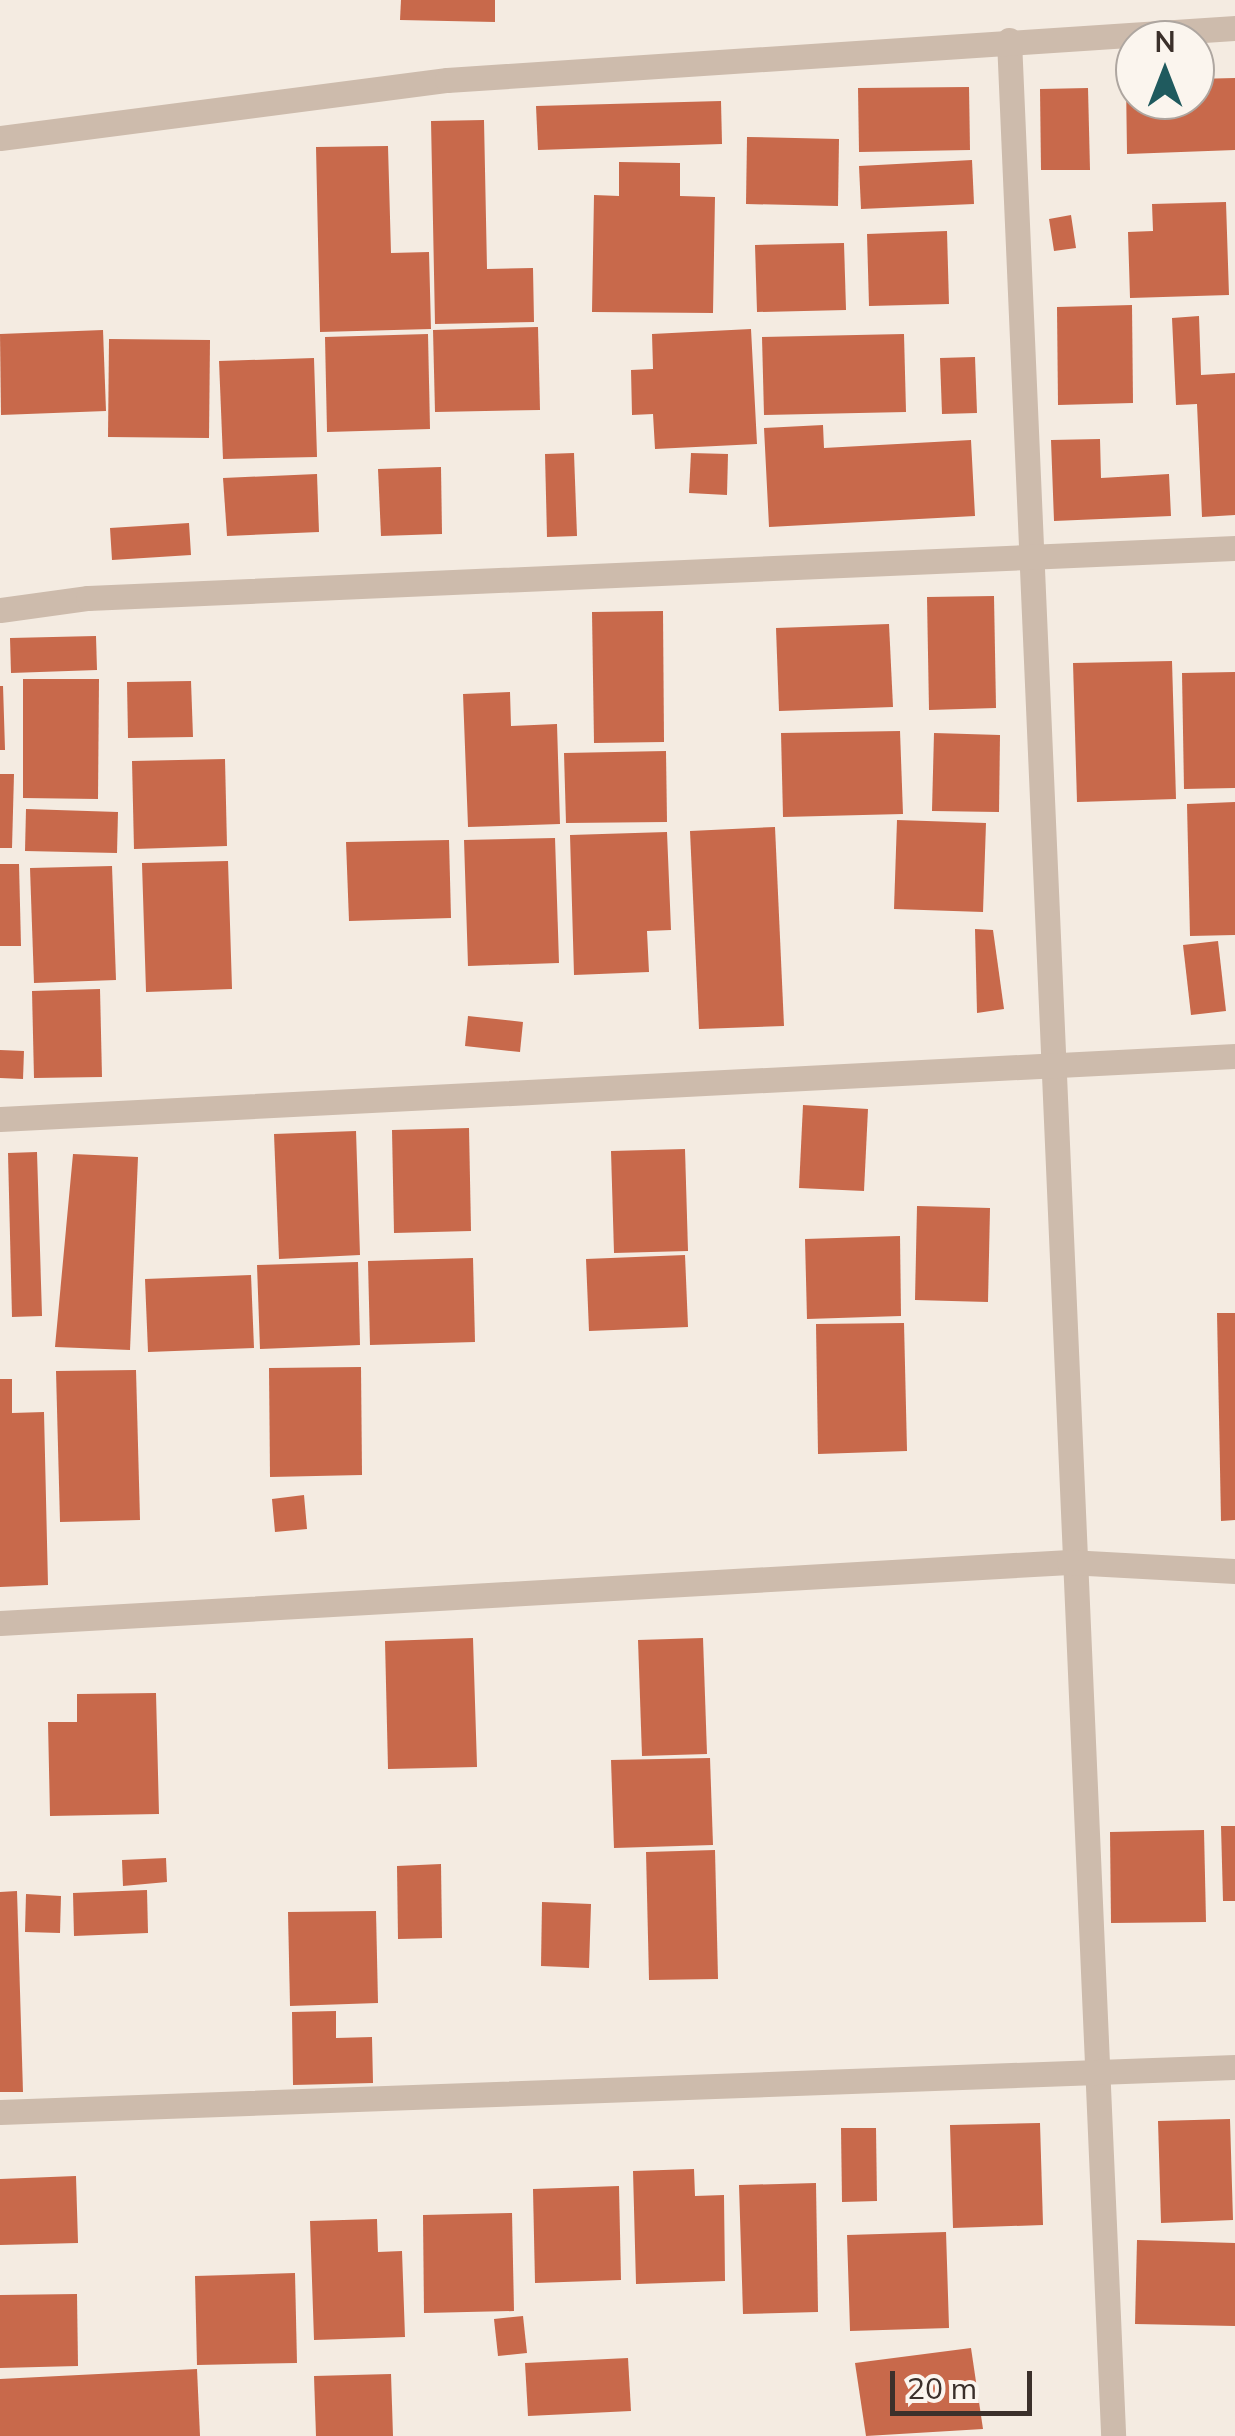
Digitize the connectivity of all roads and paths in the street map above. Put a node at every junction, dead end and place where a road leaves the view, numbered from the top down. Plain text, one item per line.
1 (1235, 28) edge
2 (1009, 40) junction
3 (0, 138) edge
4 (1235, 548) edge
5 (1032, 558) junction
6 (0, 610) edge
7 (1235, 1056) edge
8 (1052, 1064) junction
9 (0, 1119) edge
10 (1069, 1562) junction
11 (1235, 1571) edge
12 (0, 1623) edge
13 (1235, 2067) edge
14 (1103, 2074) junction
15 (0, 2112) edge
16 (1113, 2436) edge

1 - 2 street
2 - 3 street
2 - 5 street
4 - 5 street
5 - 6 street
5 - 8 street
7 - 8 street
8 - 9 street
8 - 10 street
10 - 11 street
10 - 12 street
10 - 14 street
13 - 14 street
14 - 15 street
14 - 16 street

